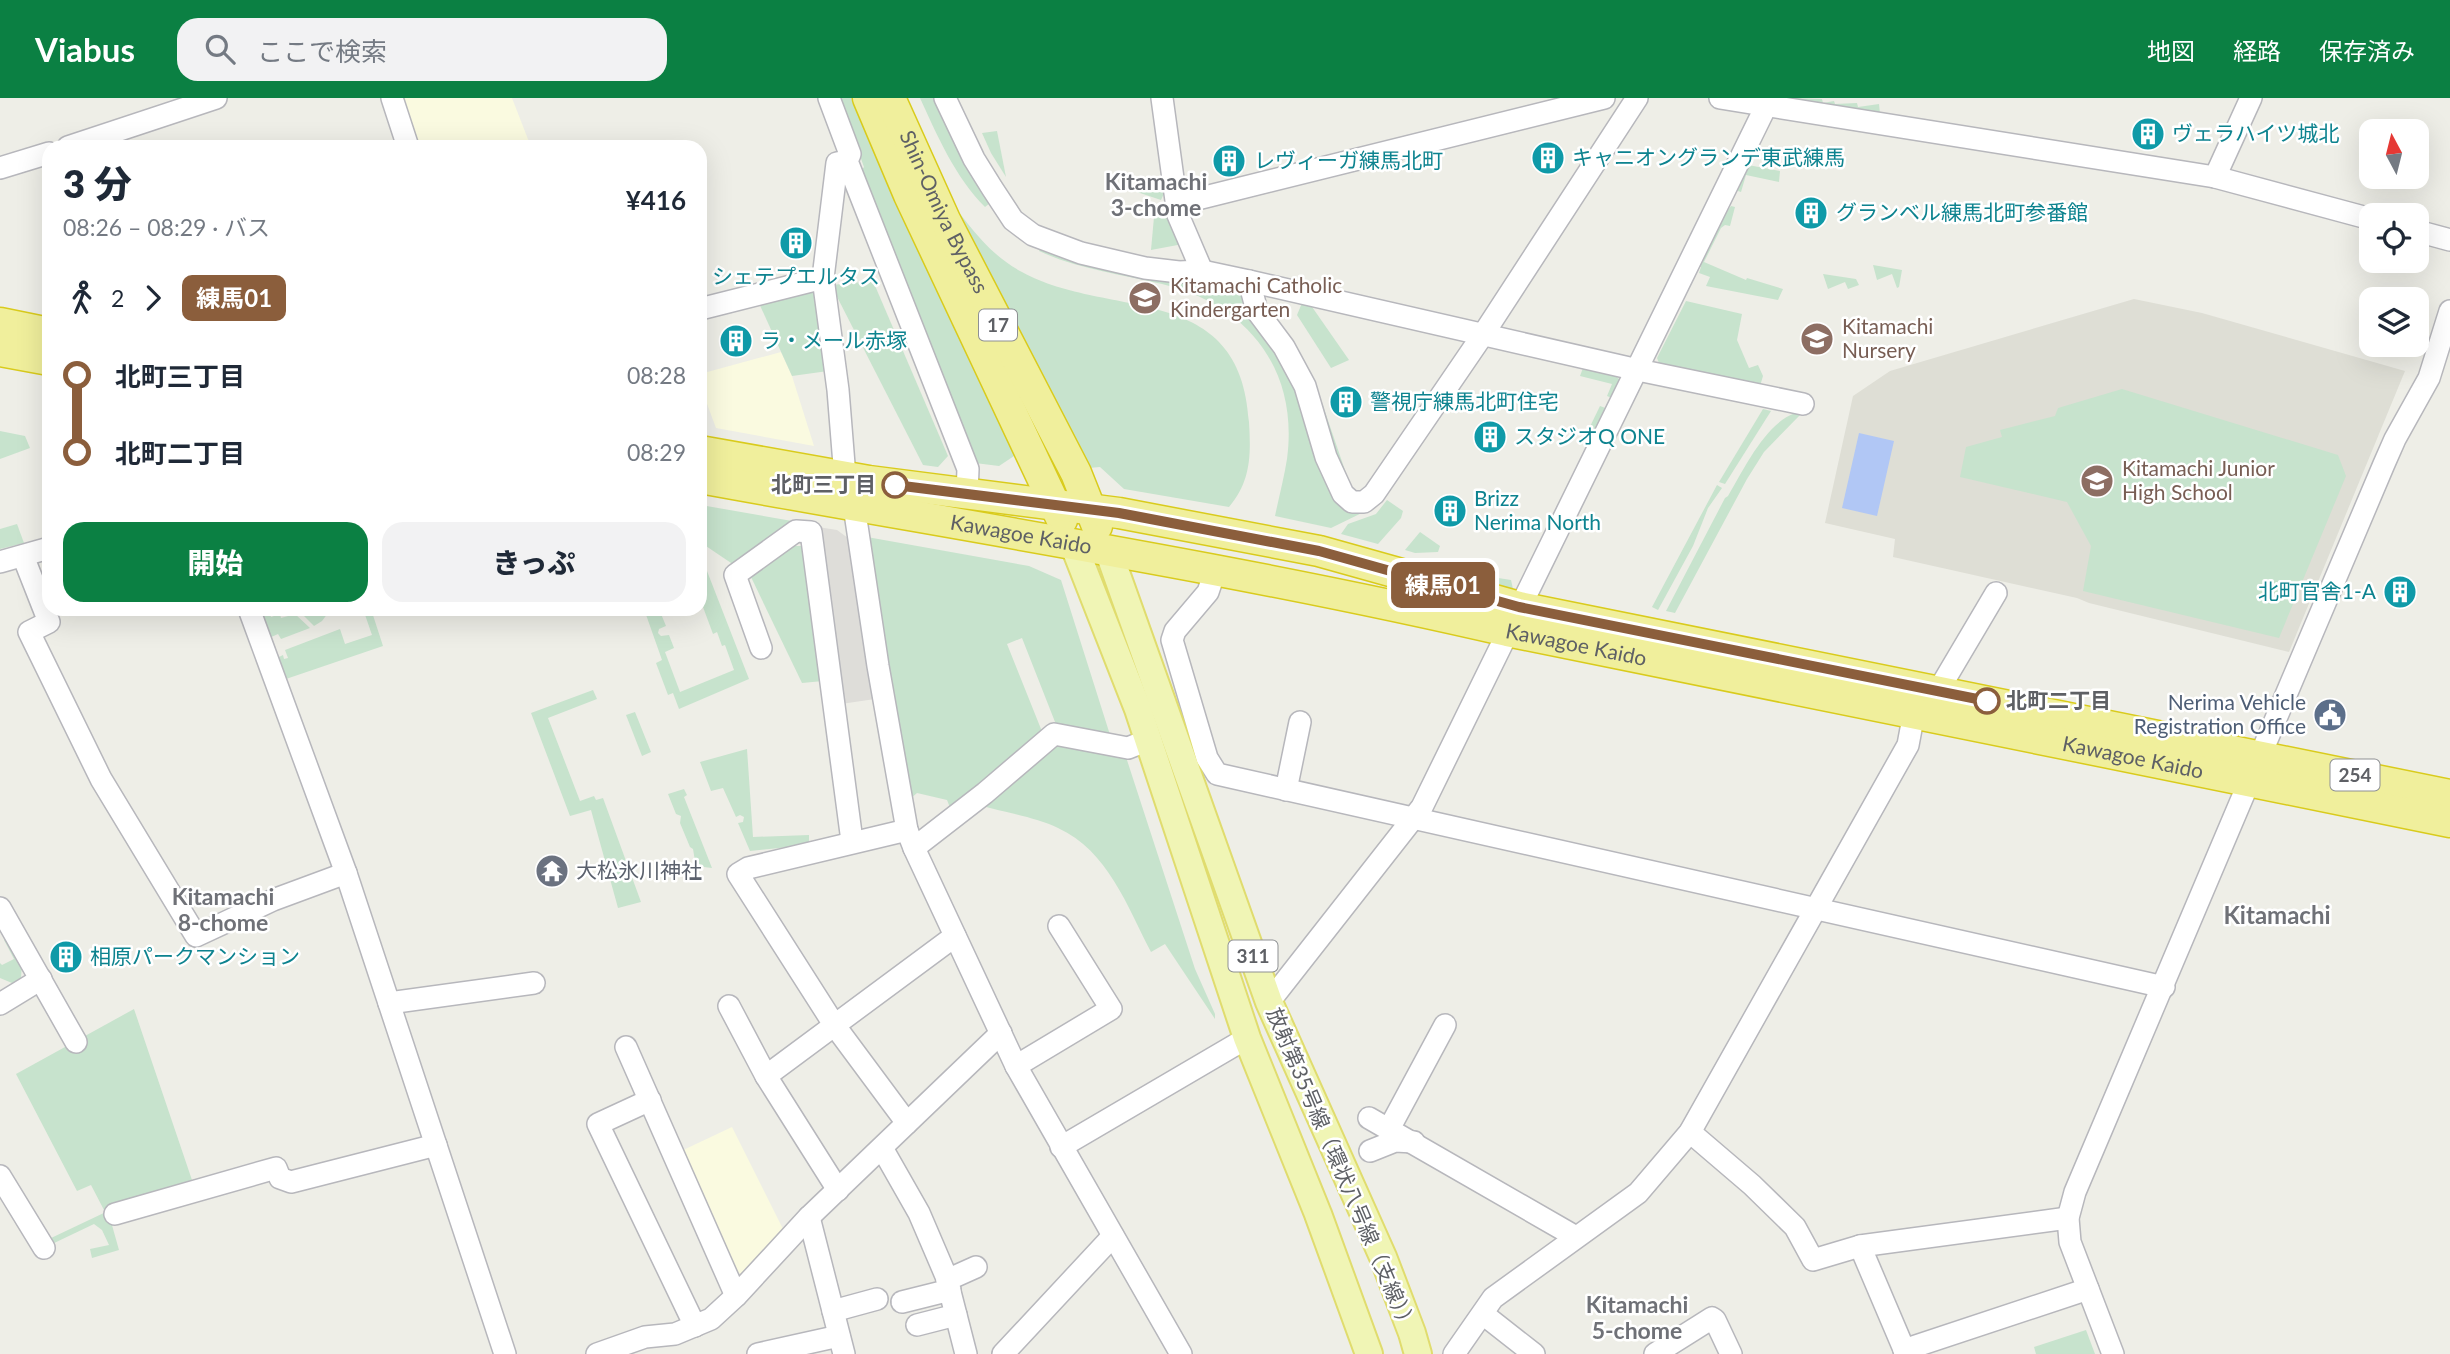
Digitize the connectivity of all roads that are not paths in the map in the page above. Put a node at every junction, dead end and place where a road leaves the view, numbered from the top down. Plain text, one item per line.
1 (216, 98) edge
2 (391, 98) edge
3 (829, 98) edge
4 (868, 98) edge
5 (890, 98) edge
6 (945, 98) edge
7 (1162, 98) edge
8 (1604, 98) edge
9 (1637, 98) edge
10 (1720, 98) edge
11 (2251, 98) edge
12 (1768, 101) edge
13 (95, 140) edge
14 (406, 140) edge
15 (42, 155) edge
16 (847, 161) junction
17 (0, 168) edge
18 (2215, 177) junction
19 (1177, 204) junction
20 (2359, 216) edge
21 (2429, 234) edge
22 (2450, 240) edge
23 (1202, 271) junction
24 (823, 278) junction
25 (1249, 281) junction
26 (707, 307) edge
27 (2450, 311) edge
28 (0, 323) edge
29 (42, 331) edge
30 (1484, 333) junction
31 (0, 351) edge
32 (42, 359) edge
33 (1638, 370) junction
34 (1802, 404) dead end
35 (707, 452) edge
36 (845, 477) junction
37 (707, 479) edge
38 (967, 494) junction
39 (1055, 505) junction
40 (854, 506) junction
41 (1090, 510) junction
42 (1074, 546) junction
43 (42, 550) edge
44 (1108, 551) junction
45 (23, 556) junction
46 (0, 562) edge
47 (1215, 571) junction
48 (1996, 593) dead end
49 (42, 604) edge
50 (47, 616) edge
51 (252, 616) edge
52 (1513, 619) junction
53 (761, 648) dead end
54 (1938, 691) junction
55 (1914, 713) junction
56 (1300, 723) dead end
57 (1148, 740) junction
58 (2255, 769) junction
59 (1286, 790) junction
60 (2450, 795) edge
61 (1412, 819) junction
62 (2450, 822) edge
63 (911, 839) junction
64 (852, 841) junction
65 (346, 873) junction
66 (0, 908) edge
67 (1816, 909) junction
68 (1059, 926) dead end
69 (955, 936) junction
70 (41, 979) junction
71 (534, 983) dead end
72 (2164, 987) junction
73 (1269, 1002) junction
74 (0, 1003) edge
75 (390, 1003) junction
76 (729, 1006) dead end
77 (1445, 1025) dead end
78 (835, 1026) junction
79 (1001, 1033) junction
80 (1247, 1038) junction
81 (76, 1042) dead end
82 (626, 1047) dead end
83 (1016, 1066) junction
84 (766, 1076) junction
85 (650, 1100) junction
86 (1368, 1118) dead end
87 (907, 1123) junction
88 (1389, 1129) junction
89 (1690, 1132) junction
90 (1414, 1142) junction
91 (436, 1145) junction
92 (882, 1147) junction
93 (1061, 1147) junction
94 (1370, 1151) dead end
95 (0, 1176) edge
96 (838, 1190) junction
97 (115, 1214) dead end
98 (809, 1217) junction
99 (2068, 1218) junction
100 (1112, 1236) junction
101 (1576, 1237) junction
102 (1860, 1246) junction
103 (44, 1248) dead end
104 (976, 1267) dead end
105 (949, 1285) junction
106 (2088, 1289) junction
107 (736, 1296) junction
108 (877, 1299) dead end
109 (902, 1302) dead end
110 (833, 1311) junction
111 (1483, 1314) junction
112 (956, 1315) junction
113 (917, 1325) dead end
114 (695, 1326) junction
115 (842, 1345) edge
116 (1905, 1352) edge
117 (962, 1353) edge
118 (505, 1354) edge
119 (597, 1354) edge
120 (758, 1354) edge
121 (1003, 1354) edge
122 (1181, 1354) edge
123 (1369, 1354) edge
124 (1418, 1354) edge
125 (1454, 1354) edge
126 (1534, 1354) edge
127 (1655, 1354) edge
128 (1731, 1354) edge
129 (2113, 1354) edge

1 - 13 street
2 - 14 street
3 - 16 street
4 - 39 highway, Shin-Omiya Bypass / 17
5 - 41 highway, Shin-Omiya Bypass / 17
6 - 23 street
7 - 19 street
8 - 19 street
9 - 30 street
10 - 12 street
11 - 18 street
12 - 18 street
12 - 33 street
15 - 17 street
16 - 24 street
16 - 38 street
18 - 20 street
19 - 23 street
21 - 22 street
23 - 25 street
24 - 26 street
24 - 36 street
25 - 30 street
25 - 30 street
27 - 58 street
28 - 29 highway
30 - 33 street
31 - 32 highway
33 - 34 street
33 - 52 street
35 - 36 highway, Kawagoe Kaido / 254
36 - 38 highway, Kawagoe Kaido / 254
37 - 40 highway, Kawagoe Kaido / 254
38 - 39 highway, Kawagoe Kaido / 254
39 - 41 highway, Kawagoe Kaido / 254
39 - 42 highway, Shin-Omiya Bypass / 17
40 - 42 highway, Kawagoe Kaido / 254
40 - 63 street
41 - 44 highway, Shin-Omiya Bypass / 17
41 - 52 highway, Kawagoe Kaido / 254
42 - 44 highway, Kawagoe Kaido / 254
42 - 57 main road, 放射第35号線（環状八号線（支線）） / 311
43 - 45 street
44 - 47 highway, Kawagoe Kaido / 254
44 - 73 main road, 放射第35号線（環状八号線（支線）） / 311
45 - 46 street
45 - 49 street
47 - 52 highway, Kawagoe Kaido / 254
47 - 59 street
48 - 54 street
50 - 65 street
51 - 65 street
52 - 54 highway, Kawagoe Kaido / 254
52 - 55 highway, Kawagoe Kaido / 254
52 - 61 street
53 - 64 street
54 - 58 highway, Kawagoe Kaido / 254
55 - 58 highway, Kawagoe Kaido / 254
55 - 67 street
56 - 59 street
57 - 63 street
57 - 80 main road, 放射第35号線（環状八号線（支線）） / 311
58 - 60 highway, Kawagoe Kaido / 254
58 - 62 highway, Kawagoe Kaido / 254
58 - 72 street
59 - 61 street
61 - 67 street
61 - 73 street
63 - 64 street
63 - 69 street
64 - 78 street
65 - 75 street
66 - 70 street
67 - 72 street
67 - 89 street
68 - 83 street
69 - 78 street
69 - 79 street
70 - 74 street
70 - 81 street
71 - 75 street
72 - 99 street
73 - 124 main road, 放射第35号線（環状八号線（支線）） / 311
75 - 91 street
76 - 84 street
77 - 88 street
78 - 84 street
78 - 87 street
79 - 83 street
79 - 87 street
80 - 93 street
80 - 123 main road, 放射第35号線（環状八号線（支線）） / 311
82 - 85 street
83 - 93 street
84 - 96 street
85 - 107 street
85 - 114 street
86 - 88 street
87 - 92 street
88 - 90 street
89 - 101 street
89 - 102 street
90 - 94 street
90 - 101 street
91 - 97 street
91 - 118 street
92 - 96 street
92 - 105 street
93 - 100 street
95 - 103 street
96 - 98 street
98 - 107 street
98 - 110 street
99 - 102 street
99 - 106 street
100 - 121 street
100 - 122 street
101 - 111 street
102 - 116 street
104 - 105 street
105 - 109 street
105 - 112 street
106 - 116 street
106 - 129 street
107 - 114 street
108 - 110 street
110 - 115 street
111 - 125 street
111 - 126 street
112 - 113 street
112 - 117 street
114 - 119 street
115 - 120 street
127 - 128 street

